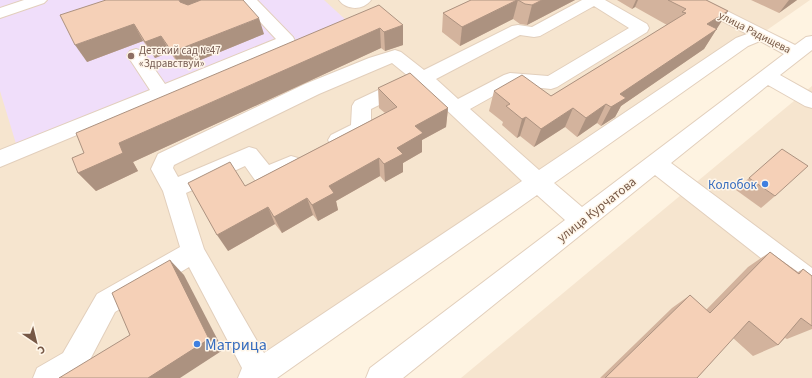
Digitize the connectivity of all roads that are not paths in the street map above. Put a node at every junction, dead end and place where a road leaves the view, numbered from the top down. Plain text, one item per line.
1 (39, 0) edge
2 (248, 0) edge
3 (347, 0) edge
4 (362, 0) edge
5 (594, 0) edge
6 (693, 0) edge
7 (0, 12) edge
8 (761, 35) junction
9 (804, 47) edge
10 (136, 56) dead end
11 (767, 76) junction
12 (423, 78) junction
13 (161, 93) junction
14 (812, 101) edge
15 (456, 108) junction
16 (0, 159) edge
17 (655, 163) junction
18 (537, 181) junction
19 (174, 189) junction
20 (581, 221) junction
21 (193, 252) junction
22 (812, 283) edge
23 (258, 376) edge
24 (47, 378) edge
25 (380, 378) edge

1 - 7 street
2 - 13 street
3 - 4 street
5 - 12 street
5 - 15 street
6 - 8 street, улица Радищева
8 - 9 street, улица Радищева
8 - 18 street
9 - 11 street, улица Курчатова
10 - 13 street
11 - 14 street
11 - 17 street, улица Курчатова
12 - 15 street
12 - 19 street
12 - 19 street
13 - 16 street
15 - 18 street
17 - 20 street, улица Курчатова
17 - 22 street
18 - 20 street
18 - 23 street
19 - 21 street
20 - 25 street, улица Курчатова
21 - 23 street
21 - 24 street

